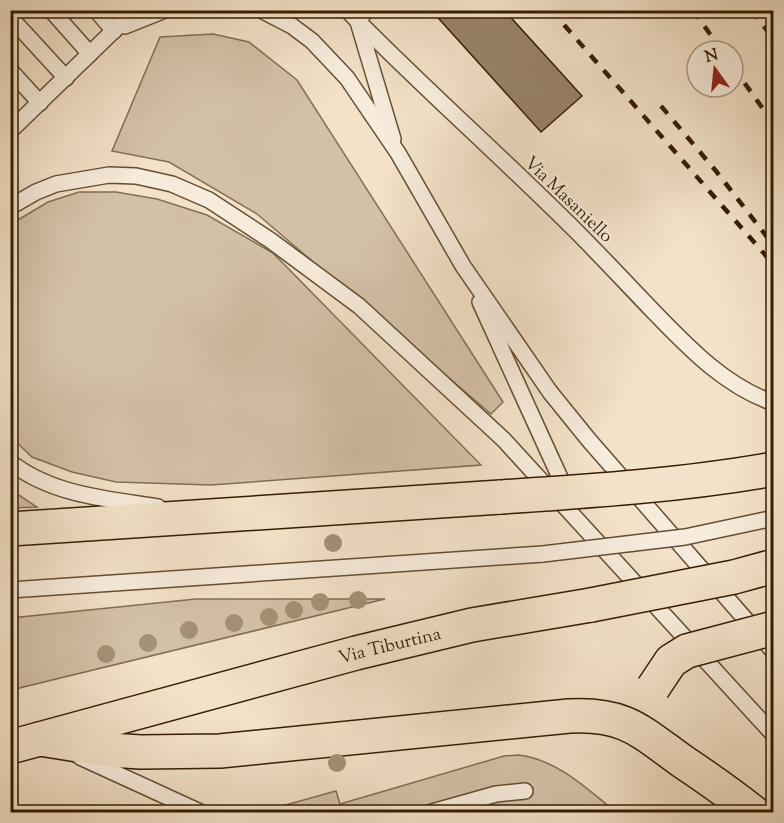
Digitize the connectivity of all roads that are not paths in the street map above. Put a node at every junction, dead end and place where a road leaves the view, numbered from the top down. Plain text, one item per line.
1 (51, 10) edge
2 (96, 10) edge
3 (135, 10) edge
4 (165, 10) edge
5 (261, 10) edge
6 (346, 10) edge
7 (362, 16) edge
8 (10, 17) edge
9 (114, 31) junction
10 (90, 54) junction
11 (10, 70) edge
12 (66, 78) junction
13 (40, 103) junction
14 (13, 125) edge
15 (398, 153) junction
16 (10, 207) edge
17 (464, 266) junction
18 (774, 403) edge
19 (10, 462) edge
20 (774, 469) edge
21 (214, 515) junction
22 (774, 518) edge
23 (10, 529) edge
24 (595, 539) junction
25 (774, 566) edge
26 (10, 590) edge
27 (774, 628) edge
28 (774, 652) edge
29 (774, 735) edge
30 (658, 741) junction
31 (25, 743) edge
32 (525, 791) dead end
33 (200, 813) edge
34 (432, 813) edge
35 (753, 813) edge

1 - 10 lane
2 - 9 lane
3 - 9 lane
4 - 9 lane
5 - 15 lane
6 - 7 lane, Via Masaniello
7 - 15 lane
7 - 18 lane, Via Masaniello
8 - 12 lane
9 - 10 lane
10 - 12 lane
11 - 13 lane
12 - 13 lane
13 - 14 lane
15 - 17 lane
16 - 24 lane
17 - 24 lane
17 - 28 lane
19 - 21 lane
20 - 21 main road, bridge
21 - 23 main road
22 - 26 lane, bridge
24 - 29 lane
25 - 31 main road, Via Tiburtina, bridge
27 - 30 main road, bridge
30 - 31 main road
30 - 35 main road
31 - 33 lane
32 - 34 lane

